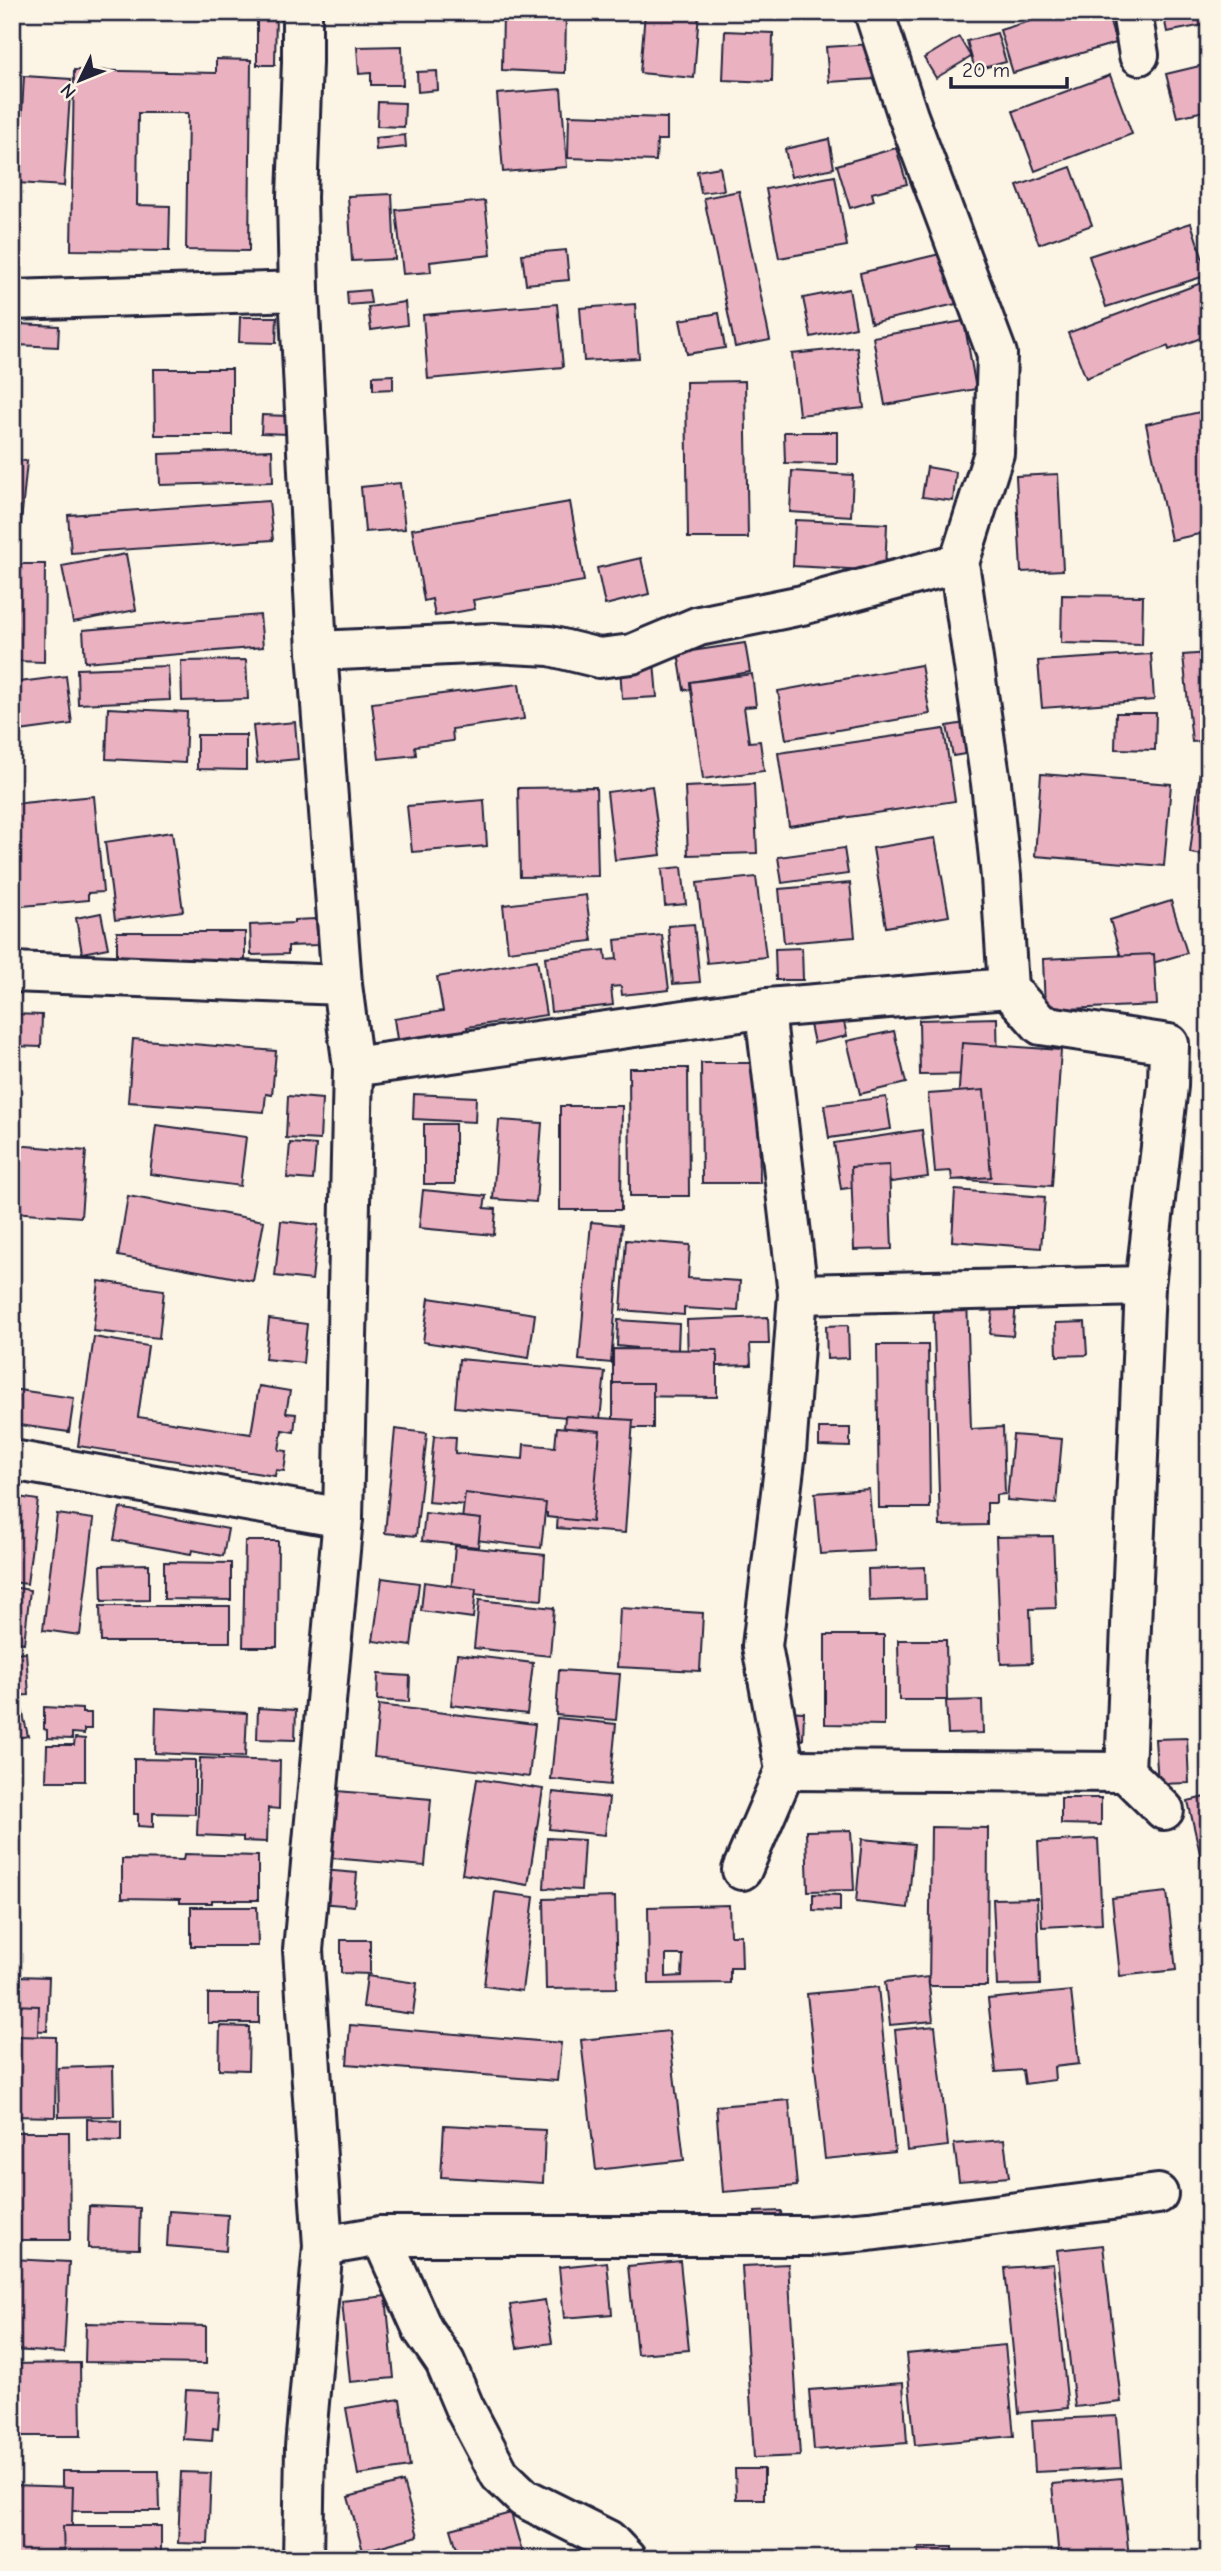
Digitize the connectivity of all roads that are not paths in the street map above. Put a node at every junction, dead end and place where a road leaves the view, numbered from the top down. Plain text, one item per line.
1 (302, 12) edge
2 (874, 12) edge
3 (1132, 12) edge
4 (1139, 55) dead end
5 (299, 291) junction
6 (12, 300) edge
7 (959, 563) junction
8 (317, 651) junction
9 (12, 972) edge
10 (342, 985) junction
11 (1007, 988) junction
12 (768, 1008) junction
13 (353, 1067) junction
14 (1145, 1286) junction
15 (798, 1294) junction
16 (12, 1460) edge
17 (343, 1518) junction
18 (785, 1770) junction
19 (1125, 1772) junction
20 (1164, 1810) dead end
21 (742, 1870) dead end
22 (1158, 2194) dead end
23 (381, 2236) junction
24 (323, 2246) junction
25 (303, 2559) edge
26 (626, 2559) edge

1 - 5 street
2 - 7 street
3 - 4 street
5 - 6 street
5 - 8 street
7 - 8 street
7 - 11 street
8 - 10 street
9 - 10 street
10 - 13 street
11 - 12 street
11 - 14 street
12 - 13 street
12 - 15 street
13 - 17 street
14 - 15 street
14 - 19 street
15 - 18 street
16 - 17 street
17 - 24 street
18 - 19 street
18 - 21 street
19 - 20 street
22 - 23 street
23 - 24 street
23 - 26 street
24 - 25 street

